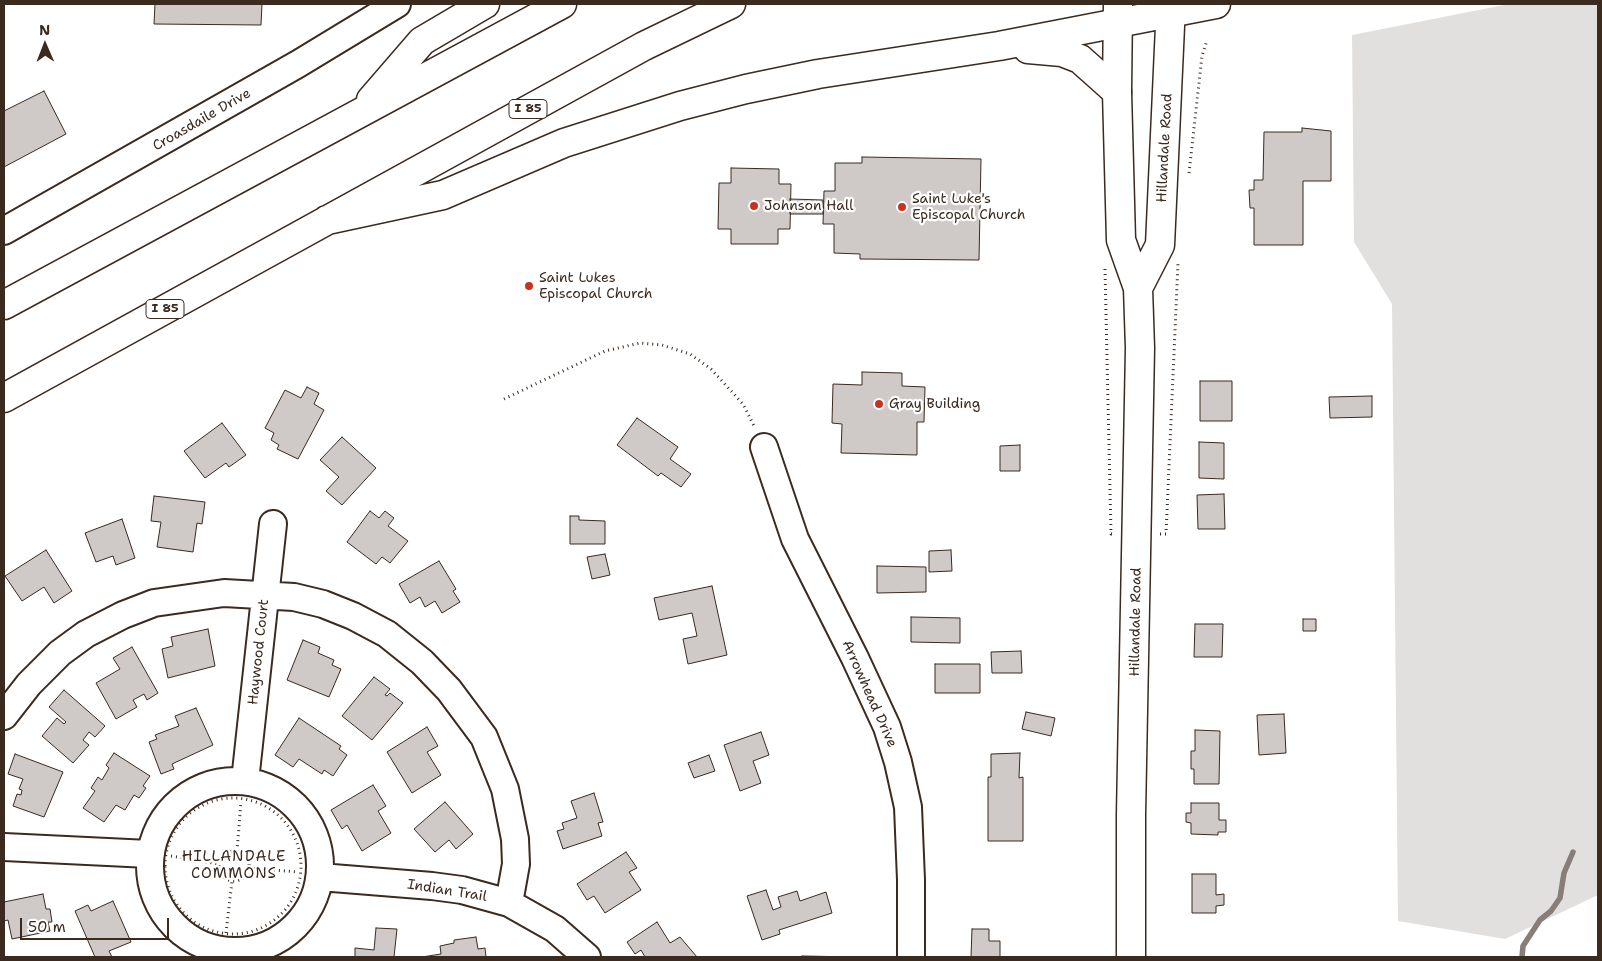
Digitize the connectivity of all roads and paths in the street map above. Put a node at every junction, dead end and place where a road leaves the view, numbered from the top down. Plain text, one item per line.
1 (397, 4) edge
2 (485, 4) edge
3 (562, 4) edge
4 (731, 4) edge
5 (1216, 4) edge
6 (1171, 9) edge
7 (1118, 13) edge
8 (1207, 40) dead end
9 (999, 46) junction
10 (1117, 92) junction
11 (360, 113) junction
12 (1188, 182) dead end
13 (327, 220) junction
14 (4, 231) edge
15 (1178, 255) dead end
16 (1105, 268) dead end
17 (1138, 288) junction
18 (4, 305) edge
19 (4, 398) edge
20 (504, 399) dead end
21 (764, 447) joint
22 (272, 524) dead end
23 (1136, 535) junction
24 (265, 594) junction
25 (4, 716) edge
26 (243, 790) junction
27 (4, 847) edge
28 (236, 851) junction
29 (158, 855) junction
30 (220, 864) junction
31 (249, 868) junction
32 (310, 874) junction
33 (232, 880) junction
34 (509, 903) junction
35 (226, 933) junction
36 (587, 957) edge
37 (911, 957) edge
38 (1131, 957) edge

1 - 14 street, Croasdaile Drive
2 - 11 main road
3 - 11 main road
4 - 13 main road, I 85
5 - 6 main road
6 - 7 main road
6 - 17 main road, Hillandale Road
7 - 9 main road
7 - 10 main road, Hillandale Road
8 - 12 path
9 - 10 main road
9 - 13 main road
10 - 17 main road, Hillandale Road
11 - 18 main road
13 - 19 main road, I 85
15 - 23 path
16 - 23 path
17 - 23 main road, Hillandale Road
20 - 21 path
21 - 37 street, Arrowhead Drive
22 - 24 street, Haywood Court
23 - 38 main road, Hillandale Road
24 - 25 street
24 - 26 street, Haywood Court
24 - 34 street
26 - 28 path
26 - 29 path
26 - 29 street
26 - 32 path
26 - 32 street
27 - 29 street
28 - 30 path
28 - 31 path
29 - 30 path
29 - 32 street
29 - 35 path
30 - 33 path
31 - 32 path
31 - 33 path
32 - 34 street, Indian Trail
32 - 35 path
33 - 35 path
34 - 36 street, Indian Trail

